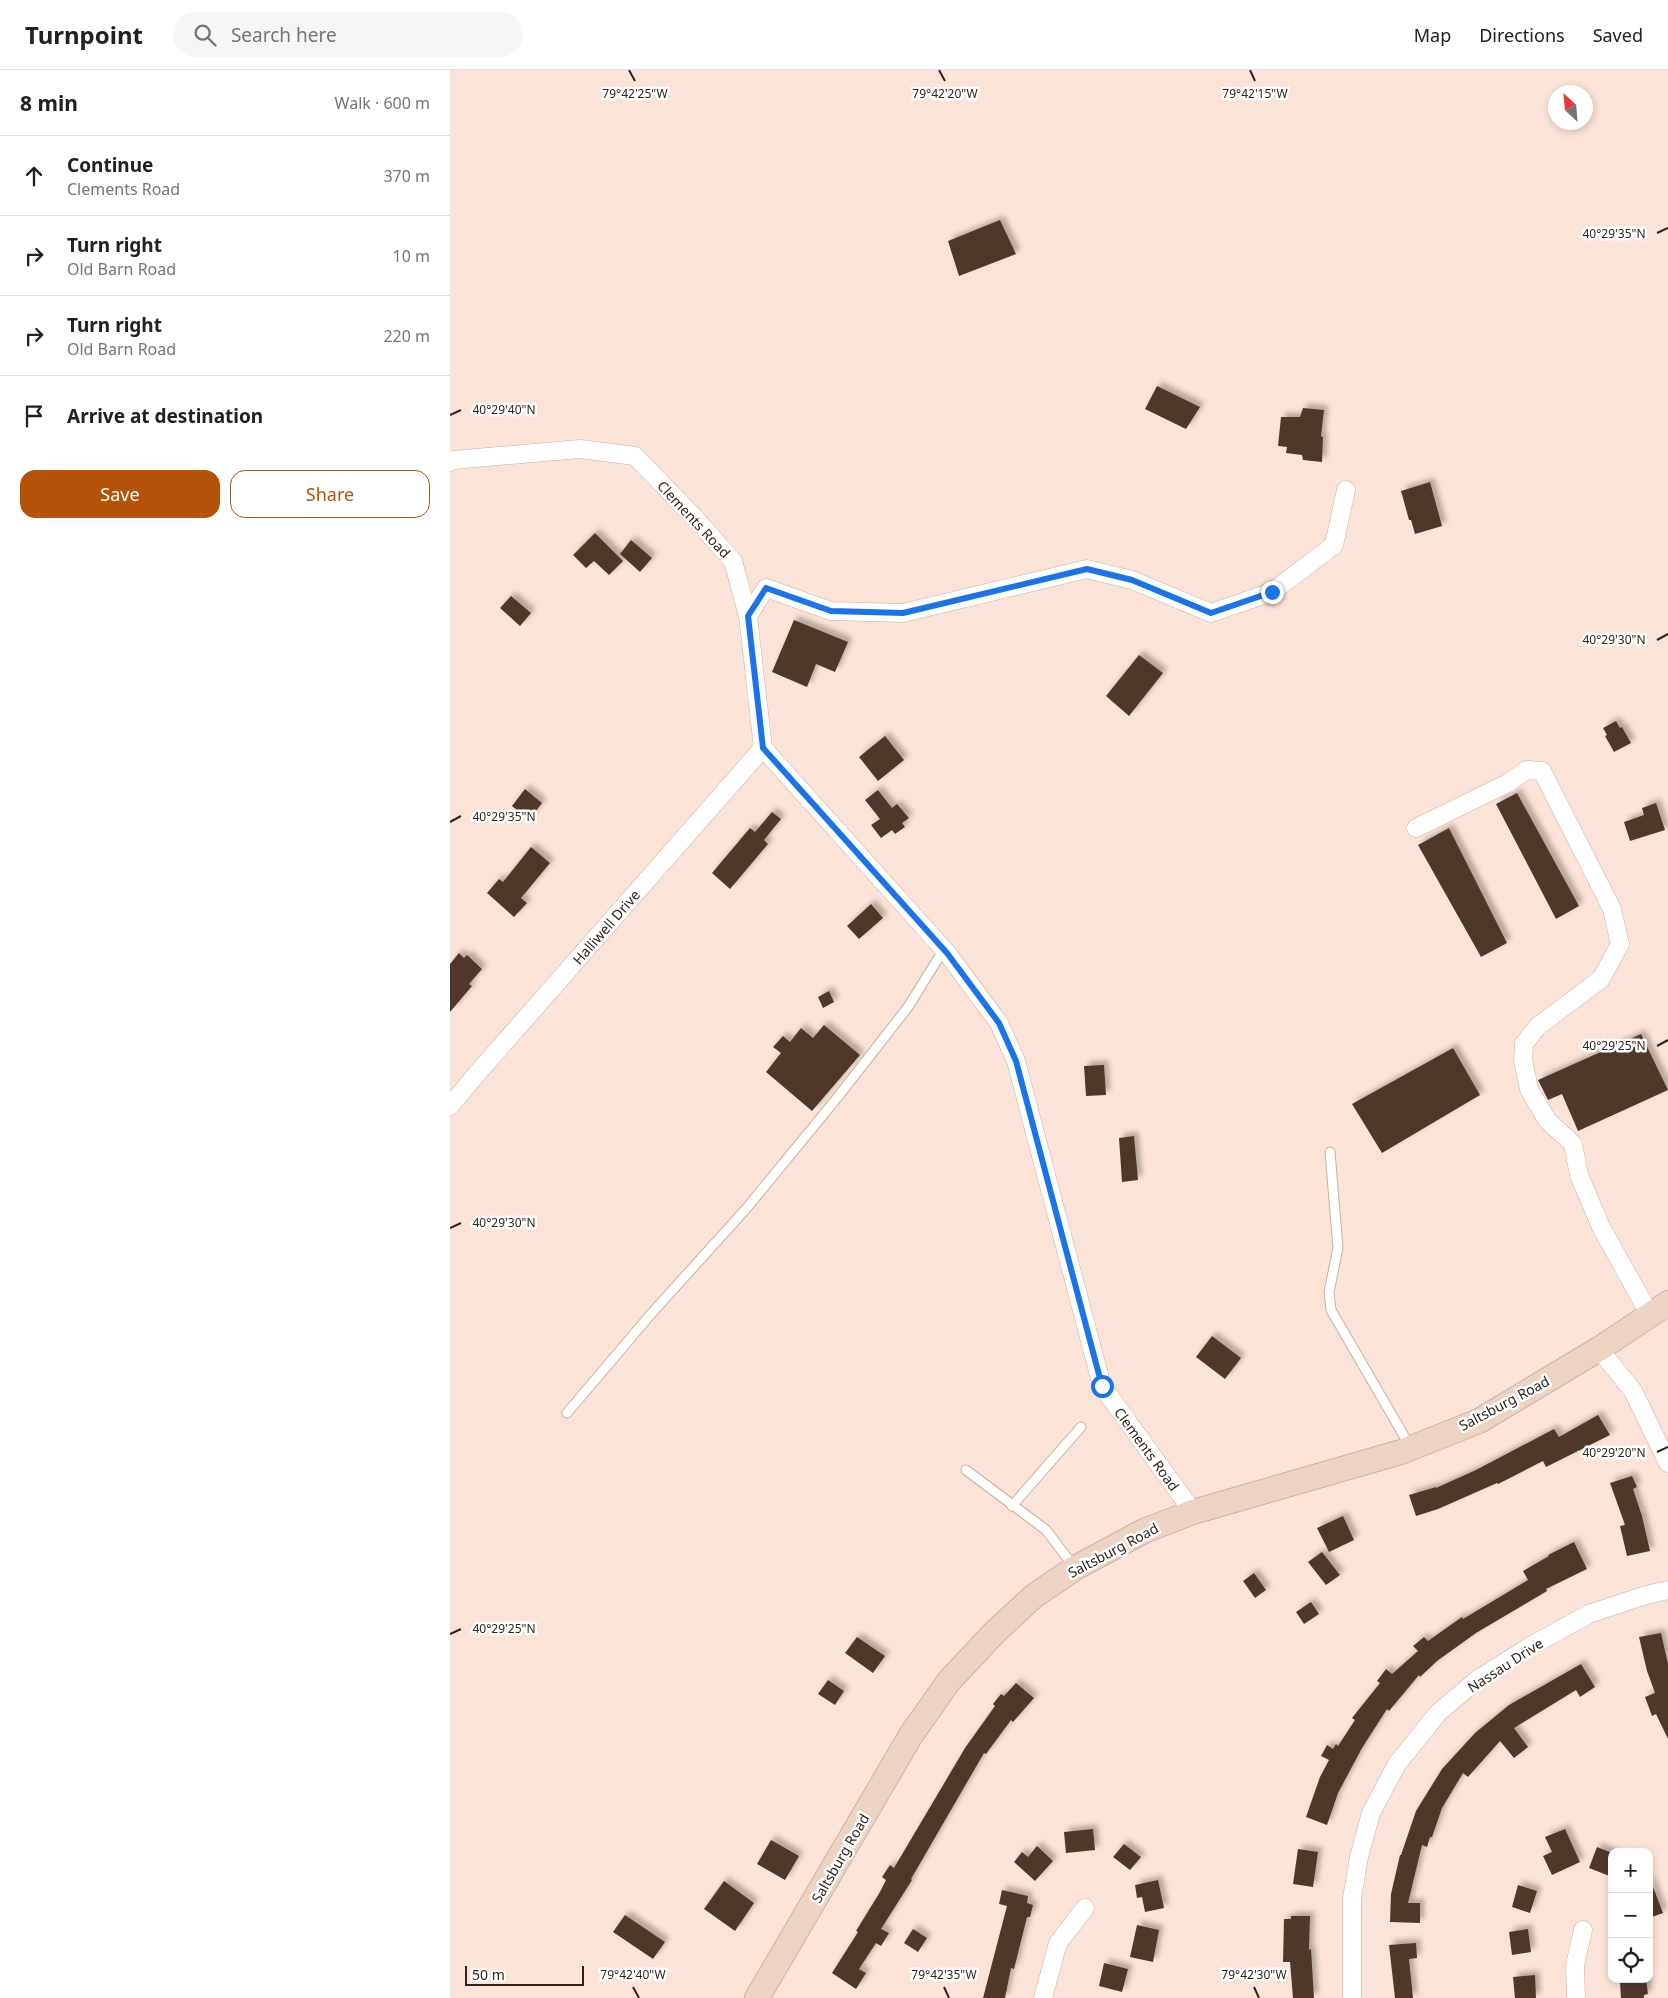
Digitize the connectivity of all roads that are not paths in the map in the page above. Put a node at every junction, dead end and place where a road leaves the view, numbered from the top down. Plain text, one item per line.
1 (450, 462) edge
2 (1346, 490) dead end
3 (748, 616) junction
4 (763, 748) junction
5 (1416, 828) dead end
6 (944, 950) junction
7 (450, 1106) edge
8 (1330, 1152) dead end
9 (1659, 1309) edge
10 (1599, 1349) junction
11 (567, 1413) dead end
12 (1081, 1427) dead end
13 (1411, 1448) junction
14 (1668, 1463) edge
15 (966, 1470) dead end
16 (1012, 1506) junction
17 (1193, 1512) junction
18 (1076, 1568) junction
19 (1668, 1590) edge
20 (1085, 1908) dead end
21 (1583, 1930) dead end
22 (757, 1998) edge
23 (1043, 1998) edge
24 (1352, 1998) edge
25 (1576, 1998) edge

1 - 3 street, Clements Road
2 - 3 street
3 - 4 street, Clements Road
4 - 6 street, Clements Road
4 - 7 street, Halliwell Drive
5 - 9 street
6 - 11 lane
6 - 17 street, Clements Road
8 - 13 lane
9 - 10 main road, Saltsburg Road
10 - 13 main road, Saltsburg Road
10 - 14 street
12 - 16 lane
13 - 17 main road, Saltsburg Road
15 - 16 lane
16 - 18 lane
17 - 18 main road, Saltsburg Road
18 - 22 main road, Saltsburg Road
19 - 24 street, Nassau Drive
20 - 23 street
21 - 25 street

